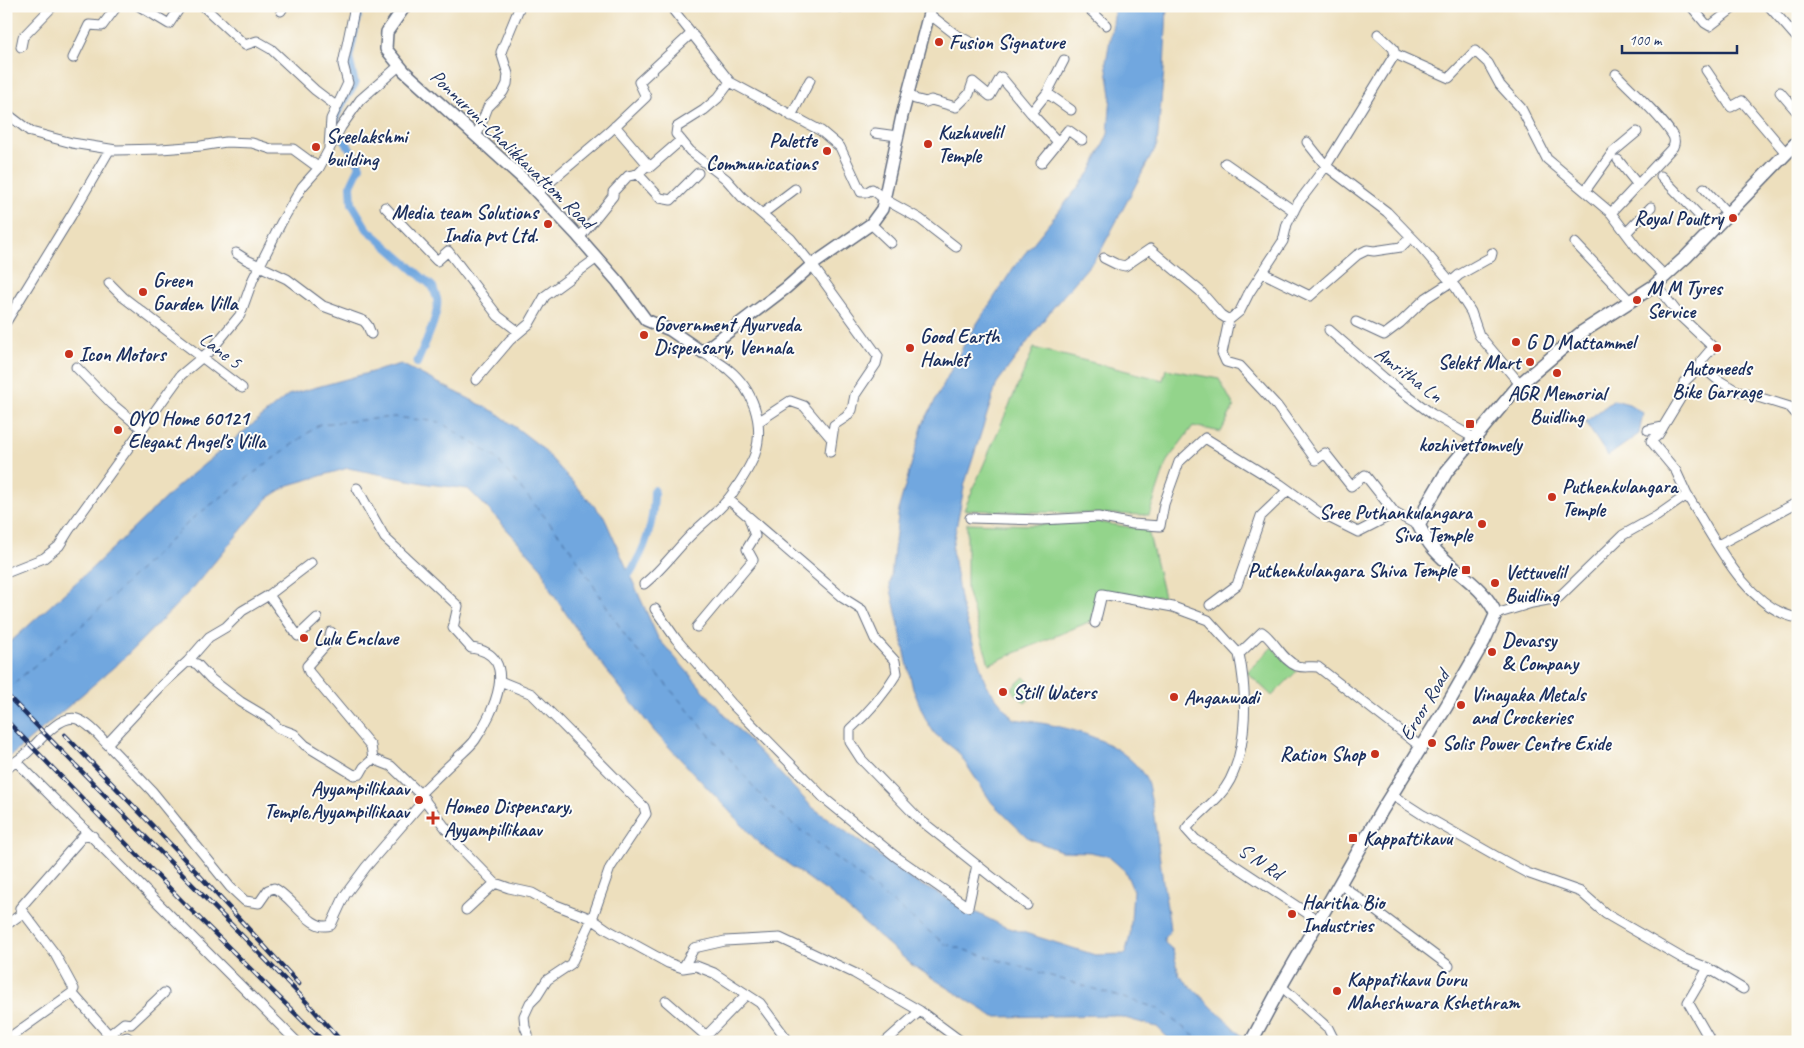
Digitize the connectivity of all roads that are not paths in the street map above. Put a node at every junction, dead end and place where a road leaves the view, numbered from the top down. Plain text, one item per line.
1 (53, 6) edge
2 (117, 6) edge
3 (139, 6) edge
4 (181, 6) edge
5 (203, 6) edge
6 (355, 6) edge
7 (405, 6) edge
8 (520, 6) edge
9 (676, 6) edge
10 (1086, 6) edge
11 (1691, 6) edge
12 (1736, 6) edge
13 (1769, 6) edge
14 (930, 10) edge
15 (1106, 25) dead end
16 (692, 33) junction
17 (1378, 34) dead end
18 (1798, 39) edge
19 (972, 43) dead end
20 (21, 47) dead end
21 (1395, 54) junction
22 (73, 58) dead end
23 (1064, 60) dead end
24 (399, 66) junction
25 (1706, 70) dead end
26 (1616, 74) dead end
27 (810, 80) dead end
28 (730, 82) junction
29 (1780, 92) dead end
30 (908, 93) junction
31 (1047, 93) junction
32 (336, 106) junction
33 (1071, 110) dead end
34 (6, 113) edge
35 (1031, 113) junction
36 (1798, 113) edge
37 (791, 116) junction
38 (615, 126) junction
39 (1637, 132) dead end
40 (875, 133) dead end
41 (476, 136) junction
42 (897, 136) junction
43 (681, 140) junction
44 (1082, 140) dead end
45 (1058, 142) junction
46 (1307, 142) dead end
47 (1798, 142) edge
48 (110, 149) junction
49 (329, 149) junction
50 (1786, 154) junction
51 (1618, 160) dead end
52 (1041, 163) dead end
53 (1225, 163) dead end
54 (1326, 166) junction
55 (650, 167) junction
56 (319, 168) junction
57 (698, 173) dead end
58 (638, 174) junction
59 (1661, 176) dead end
60 (1638, 185) junction
61 (1704, 188) dead end
62 (795, 189) dead end
63 (1585, 191) junction
64 (537, 192) junction
65 (884, 199) junction
66 (385, 207) dead end
67 (1651, 207) dead end
68 (1294, 211) junction
69 (1611, 213) junction
70 (762, 214) junction
71 (1728, 214) junction
72 (871, 224) junction
73 (1713, 230) junction
74 (1626, 233) junction
75 (580, 237) junction
76 (1411, 237) junction
77 (891, 243) dead end
78 (1575, 243) dead end
79 (956, 247) dead end
80 (236, 253) dead end
81 (1492, 254) dead end
82 (597, 258) junction
83 (1104, 258) dead end
84 (812, 265) junction
85 (260, 266) junction
86 (1263, 273) junction
87 (1665, 276) junction
88 (1451, 282) junction
89 (109, 283) dead end
90 (1656, 285) junction
91 (1630, 301) junction
92 (1229, 320) junction
93 (6, 322) edge
94 (1356, 322) dead end
95 (1329, 330) dead end
96 (519, 332) junction
97 (371, 334) dead end
98 (702, 352) junction
99 (202, 358) junction
100 (1701, 366) junction
101 (76, 367) dead end
102 (476, 380) dead end
103 (1520, 384) junction
104 (242, 388) dead end
105 (1798, 416) edge
106 (758, 422) junction
107 (1662, 427) junction
108 (141, 428) junction
109 (1648, 430) dead end
110 (1476, 436) junction
111 (831, 438) junction
112 (830, 452) dead end
113 (357, 488) dead end
114 (1288, 490) junction
115 (1687, 495) junction
116 (728, 499) junction
117 (1798, 502) edge
118 (1395, 513) junction
119 (749, 518) junction
120 (970, 518) dead end
121 (1419, 526) junction
122 (1718, 545) junction
123 (311, 563) dead end
124 (7, 571) edge
125 (644, 584) dead end
126 (269, 596) junction
127 (1210, 605) dead end
128 (655, 609) dead end
129 (1496, 614) junction
130 (317, 618) dead end
131 (1798, 618) edge
132 (1095, 623) dead end
133 (697, 627) dead end
134 (331, 632) dead end
135 (1239, 654) junction
136 (188, 661) junction
137 (500, 681) junction
138 (107, 744) junction
139 (1422, 747) junction
140 (373, 759) junction
141 (17, 762) junction
142 (6, 770) edge
143 (1392, 795) junction
144 (422, 796) junction
145 (93, 836) junction
146 (977, 865) junction
147 (495, 883) junction
148 (1340, 884) junction
149 (1027, 905) dead end
150 (466, 910) dead end
151 (23, 913) junction
152 (592, 919) junction
153 (1319, 921) junction
154 (6, 925) edge
155 (1449, 966) dead end
156 (683, 968) junction
157 (1708, 968) junction
158 (1281, 986) junction
159 (1744, 989) dead end
160 (72, 992) junction
161 (164, 994) dead end
162 (747, 994) junction
163 (666, 1001) dead end
164 (920, 1011) junction
165 (109, 1035) junction
166 (702, 1038) edge
167 (6, 1040) edge
168 (134, 1042) edge
169 (297, 1042) edge
170 (525, 1042) edge
171 (789, 1042) edge
172 (885, 1042) edge
173 (962, 1042) edge
174 (1252, 1042) edge
175 (1335, 1042) edge
176 (1711, 1042) edge

1 - 20 street
2 - 22 street
3 - 4 street
5 - 32 street
6 - 32 street
7 - 24 street, Ponnuruni-Chalikkavattom Road
8 - 41 street
9 - 16 street
10 - 15 street
11 - 12 street
13 - 18 street
14 - 19 street
14 - 30 street
16 - 28 street
16 - 38 street
17 - 21 street
21 - 54 street
21 - 63 street
23 - 31 street
24 - 41 street, Ponnuruni-Chalikkavattom Road
24 - 49 street
25 - 50 street
26 - 60 street
27 - 37 street
28 - 37 street
28 - 43 street
29 - 36 street
30 - 35 street
30 - 42 street
31 - 33 street
31 - 35 street
32 - 49 street
34 - 48 street
35 - 45 street
37 - 65 street
38 - 55 street
38 - 64 street
39 - 63 street
40 - 42 street
41 - 64 street, Ponnuruni-Chalikkavattom Road
42 - 65 street
43 - 55 street
43 - 70 street
44 - 45 street
45 - 52 street
46 - 54 street
47 - 50 main road
48 - 56 street
48 - 93 street
49 - 56 street
50 - 71 main road
51 - 60 street
53 - 68 street
54 - 68 street
54 - 76 street
55 - 58 street
56 - 85 street
57 - 58 street
58 - 75 street
59 - 73 street
60 - 69 street
61 - 71 street
62 - 70 street
63 - 69 street
64 - 75 street, Ponnuruni-Chalikkavattom Road
65 - 72 street
65 - 79 street
66 - 96 street
67 - 74 street
68 - 86 street
69 - 74 street
70 - 84 street
71 - 73 main road
72 - 77 street
72 - 84 street
73 - 87 main road
74 - 87 street
75 - 82 street, Ponnuruni-Chalikkavattom Road
76 - 86 street
76 - 88 street
78 - 91 street
80 - 85 street
81 - 88 street
82 - 96 street
82 - 98 street, Ponnuruni-Chalikkavattom Road
83 - 92 street
84 - 98 street
84 - 111 street
85 - 97 street
85 - 99 street
86 - 92 street
87 - 90 main road
88 - 94 street
88 - 103 street
89 - 99 street, Lane 5
90 - 91 main road
90 - 100 street
91 - 103 main road
92 - 118 street
95 - 110 street, Amritha Ln
96 - 102 street
98 - 106 street
99 - 104 street, Lane 5
99 - 108 street
100 - 105 street
100 - 107 street
101 - 108 street
103 - 110 main road
106 - 111 street
106 - 116 street
107 - 109 street
107 - 115 street
108 - 124 street
110 - 121 main road
111 - 112 street
113 - 137 street
114 - 118 street
114 - 120 street
114 - 127 street
115 - 122 street
115 - 129 street
116 - 119 street
116 - 125 street
117 - 122 street
118 - 121 street
119 - 133 street
119 - 146 street
121 - 129 main road
122 - 131 street
123 - 126 street
126 - 130 street
126 - 136 street
128 - 146 street
129 - 139 main road, Eroor Road
132 - 135 street
134 - 140 street
135 - 139 street
135 - 153 street, S N Rd
136 - 138 street
136 - 140 street
137 - 144 street
137 - 152 street
138 - 141 street
138 - 144 street
139 - 143 main road, Eroor Road
140 - 144 street
141 - 142 street
141 - 145 street
143 - 148 main road, Eroor Road
143 - 157 street
144 - 147 street
145 - 151 street
145 - 169 street
146 - 149 street
147 - 150 street
147 - 152 street
148 - 153 main road, Eroor Road
148 - 155 street
151 - 154 street
151 - 160 street
152 - 156 street
152 - 170 street
153 - 158 main road, Eroor Road
156 - 162 street
156 - 164 street
157 - 159 street
157 - 176 street
158 - 174 main road, Eroor Road
158 - 175 street
160 - 165 street
160 - 167 street
161 - 165 street
162 - 166 street
162 - 171 street
163 - 166 street
164 - 172 street
164 - 173 street
165 - 168 street

